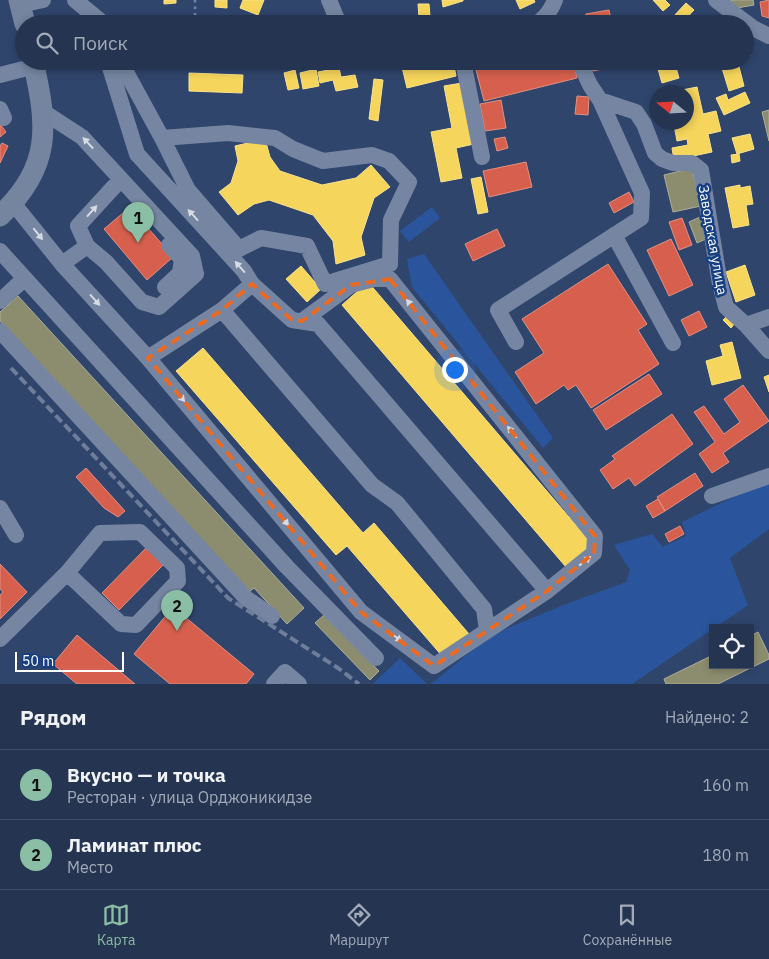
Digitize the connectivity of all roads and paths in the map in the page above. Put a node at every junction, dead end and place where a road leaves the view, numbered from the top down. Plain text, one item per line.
1 (43, 0) edge
2 (75, 0) edge
3 (195, 0) edge
4 (329, 0) edge
5 (555, 0) edge
6 (716, 0) edge
7 (21, 10) edge
8 (93, 15) edge
9 (195, 15) edge
10 (335, 15) edge
11 (548, 15) edge
12 (736, 15) edge
13 (754, 28) edge
14 (769, 36) edge
15 (15, 70) edge
16 (35, 70) edge
17 (111, 70) edge
18 (125, 70) edge
19 (465, 70) edge
20 (583, 70) edge
21 (0, 75) edge
22 (600, 100) junction
23 (42, 111) junction
24 (162, 138) junction
25 (482, 157) dead end
26 (121, 179) junction
27 (7, 210) edge
28 (614, 235) junction
29 (87, 246) junction
30 (0, 251) edge
31 (62, 264) junction
32 (24, 279) junction
33 (252, 284) junction
34 (0, 301) edge
35 (222, 310) junction
36 (769, 317) edge
37 (302, 321) junction
38 (746, 325) junction
39 (0, 331) edge
40 (516, 342) dead end
41 (673, 343) dead end
42 (769, 351) edge
43 (148, 358) junction
44 (769, 476) edge
45 (712, 496) dead end
46 (0, 508) edge
47 (16, 535) dead end
48 (67, 573) junction
49 (546, 591) junction
50 (272, 616) dead end
51 (487, 630) junction
52 (0, 639) edge
53 (376, 658) dead end
54 (274, 684) edge
55 (298, 684) edge

1 - 7 street
2 - 8 street
3 - 9 path
4 - 10 street
5 - 11 street
6 - 12 street
13 - 14 street
15 - 21 street
16 - 23 main road
33 -> 17 street
18 - 24 street
19 - 25 street
20 - 22 street
22 - 28 street
22 - 38 street, Заводская улица
26 -> 23 street
23 - 27 main road
24 - 24 street
29 -> 26 street
26 - 29 street
27 -> 31 street
28 - 40 street
28 - 41 street
29 - 31 street
30 - 32 street
31 -> 43 street
32 - 34 street
32 - 53 street
33 - 35 street
33 - 37 street
35 - 43 street
35 - 51 street
36 - 38 street
37 - 49 street
49 -> 37 street
38 - 42 street, Заводская улица
39 - 50 street
43 -> 51 street
44 - 45 street
46 - 47 street
48 - 48 street
48 - 52 street
49 - 51 street
54 - 55 street

